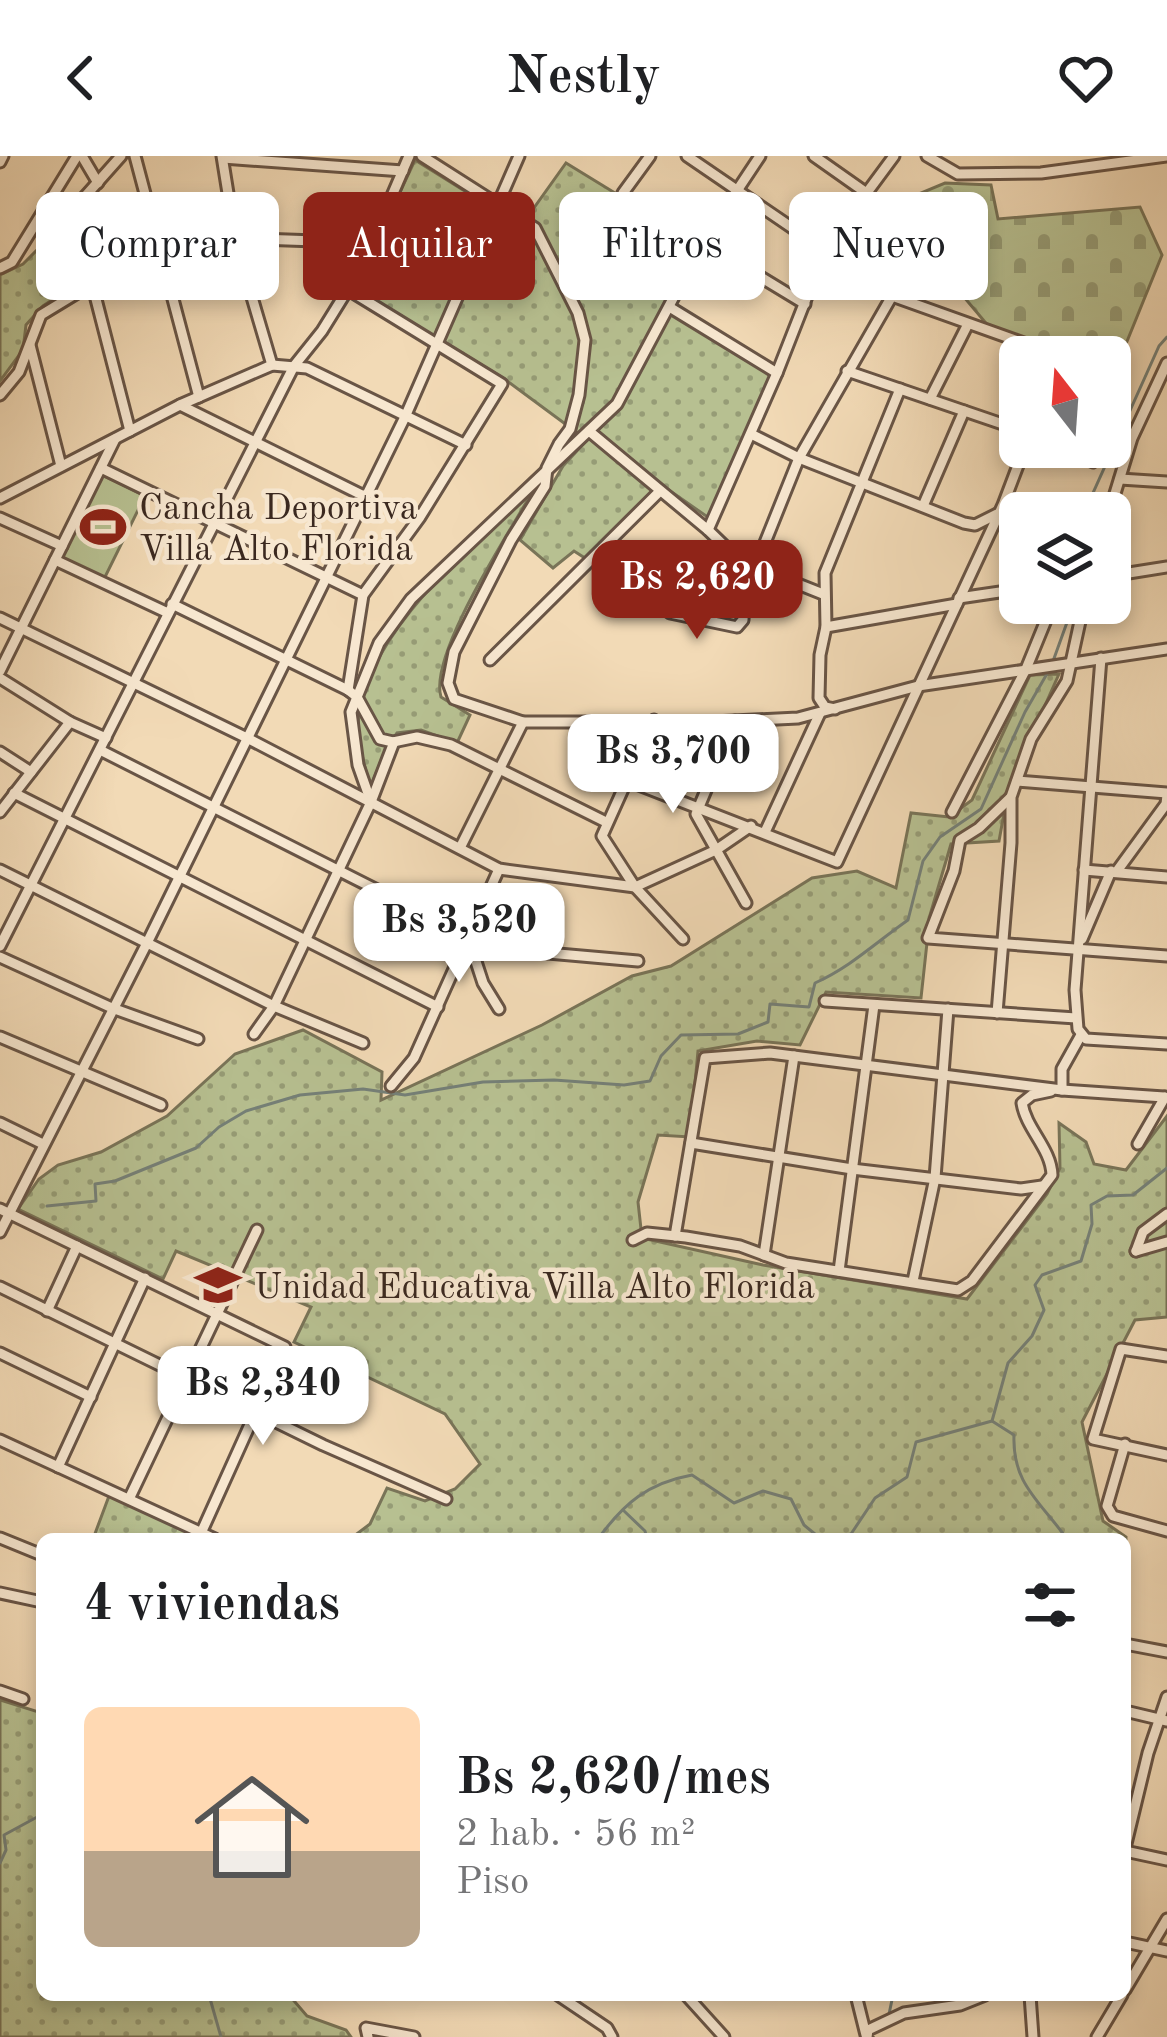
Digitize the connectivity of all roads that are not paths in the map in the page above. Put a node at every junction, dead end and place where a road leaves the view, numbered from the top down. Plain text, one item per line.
1 (79, 156) edge
2 (121, 156) edge
3 (135, 156) edge
4 (409, 156) edge
5 (422, 156) edge
6 (519, 156) edge
7 (650, 156) edge
8 (687, 156) edge
9 (760, 156) edge
10 (814, 156) edge
11 (894, 156) edge
12 (928, 156) edge
13 (983, 156) edge
14 (1017, 156) edge
15 (1167, 156) edge
16 (223, 157) edge
17 (279, 159) edge
18 (1097, 160) edge
19 (354, 162) edge
20 (403, 171) junction
21 (981, 174) junction
22 (1019, 174) junction
23 (98, 183) junction
24 (737, 190) junction
25 (90, 192) edge
26 (145, 192) edge
27 (228, 192) edge
28 (394, 192) edge
29 (478, 192) edge
30 (502, 192) edge
31 (624, 192) edge
32 (865, 192) joint
33 (789, 224) edge
34 (535, 228) edge
35 (0, 268) edge
36 (765, 279) edge
37 (66, 300) edge
38 (96, 300) edge
39 (174, 300) edge
40 (253, 300) edge
41 (340, 300) edge
42 (364, 300) edge
43 (454, 300) edge
44 (675, 300) edge
45 (807, 300) edge
46 (890, 300) edge
47 (903, 300) edge
48 (806, 304) junction
49 (671, 308) junction
50 (968, 324) junction
51 (1000, 336) edge
52 (28, 339) junction
53 (434, 344) junction
54 (1167, 363) edge
55 (272, 365) junction
56 (294, 365) junction
57 (847, 370) junction
58 (777, 373) junction
59 (900, 389) junction
60 (0, 395) edge
61 (199, 397) junction
62 (930, 399) junction
63 (180, 405) junction
64 (964, 411) junction
65 (405, 417) junction
66 (999, 423) edge
67 (130, 431) junction
68 (589, 431) junction
69 (752, 434) junction
70 (116, 438) junction
71 (255, 442) junction
72 (466, 445) junction
73 (800, 458) junction
74 (61, 466) junction
75 (101, 468) junction
76 (548, 468) junction
77 (1016, 468) edge
78 (860, 479) junction
79 (1120, 479) junction
80 (1167, 482) edge
81 (660, 491) junction
82 (1116, 492) edge
83 (366, 496) junction
84 (0, 498) edge
85 (923, 506) junction
86 (997, 514) junction
87 (0, 518) edge
88 (214, 522) junction
89 (708, 530) junction
90 (62, 547) junction
91 (604, 547) junction
92 (55, 560) junction
93 (750, 567) junction
94 (1167, 567) edge
95 (1131, 573) edge
96 (326, 578) junction
97 (999, 593) edge
98 (823, 594) junction
99 (363, 595) junction
100 (958, 601) junction
101 (170, 608) junction
102 (0, 618) edge
103 (1044, 624) edge
104 (1080, 624) edge
105 (826, 627) junction
106 (21, 628) junction
107 (1167, 649) edge
108 (287, 657) junction
109 (1101, 658) junction
110 (490, 659) dead end
111 (1072, 662) junction
112 (1026, 669) junction
113 (0, 675) edge
114 (133, 683) junction
115 (918, 686) junction
116 (353, 694) junction
117 (835, 709) junction
118 (820, 713) junction
119 (654, 720) junction
120 (734, 721) junction
121 (70, 722) junction
122 (523, 722) junction
123 (106, 738) junction
124 (248, 738) junction
125 (394, 742) junction
126 (100, 750) junction
127 (0, 752) edge
128 (502, 770) junction
129 (31, 772) junction
130 (626, 780) junction
131 (1017, 781) junction
132 (1091, 788) junction
133 (14, 793) junction
134 (1167, 794) edge
135 (1011, 797) junction
136 (371, 802) junction
137 (214, 807) junction
138 (697, 807) junction
139 (0, 812) edge
140 (952, 812) dead end
141 (67, 819) junction
142 (606, 822) junction
143 (751, 826) junction
144 (765, 832) junction
145 (460, 848) junction
146 (716, 850) junction
147 (500, 868) junction
148 (0, 870) edge
149 (338, 870) junction
150 (1084, 870) junction
151 (1114, 871) junction
152 (180, 876) junction
153 (1167, 877) edge
154 (34, 886) junction
155 (635, 887) junction
156 (746, 903) dead end
157 (468, 937) junction
158 (305, 938) junction
159 (682, 939) dead end
160 (147, 943) junction
161 (1002, 943) junction
162 (0, 946) edge
163 (1078, 949) junction
164 (1167, 956) edge
165 (0, 957) edge
166 (638, 961) dead end
167 (825, 1001) dead end
168 (874, 1004) junction
169 (274, 1006) junction
170 (438, 1007) junction
171 (112, 1008) junction
172 (499, 1010) dead end
173 (948, 1010) junction
174 (997, 1012) junction
175 (1076, 1018) junction
176 (254, 1034) dead end
177 (1081, 1035) junction
178 (0, 1036) edge
179 (198, 1039) dead end
180 (363, 1043) dead end
181 (1167, 1044) edge
182 (794, 1056) junction
183 (866, 1065) junction
184 (80, 1073) junction
185 (943, 1076) junction
186 (391, 1086) dead end
187 (1062, 1090) junction
188 (1166, 1097) edge
189 (160, 1105) dead end
190 (0, 1123) edge
191 (692, 1143) junction
192 (43, 1144) junction
193 (1138, 1144) dead end
194 (779, 1155) junction
195 (853, 1169) junction
196 (935, 1178) junction
197 (1044, 1186) junction
198 (5, 1211) edge
199 (1167, 1214) edge
200 (257, 1230) dead end
201 (0, 1232) edge
202 (675, 1236) junction
203 (633, 1240) dead end
204 (1167, 1242) edge
205 (77, 1246) junction
206 (764, 1255) junction
207 (839, 1271) junction
208 (145, 1279) junction
209 (913, 1281) junction
210 (0, 1287) edge
211 (47, 1311) junction
212 (217, 1314) junction
213 (116, 1346) junction
214 (0, 1353) edge
215 (1167, 1356) edge
216 (185, 1377) junction
217 (92, 1397) junction
218 (255, 1411) junction
219 (0, 1440) edge
220 (1167, 1440) edge
221 (1125, 1444) junction
222 (1165, 1455) edge
223 (58, 1467) junction
224 (130, 1497) junction
225 (446, 1499) dead end
226 (202, 1531) junction
227 (1167, 1531) edge
228 (205, 1533) edge
229 (0, 1538) edge
230 (36, 1553) edge
231 (0, 1593) edge
232 (36, 1601) edge
233 (1131, 1645) edge
234 (1167, 1652) edge
235 (0, 1691) edge
236 (1167, 1697) edge
237 (23, 1699) dead end
238 (1131, 1712) edge
239 (1164, 1720) edge
240 (1131, 1829) edge
241 (1131, 1851) edge
242 (1167, 1860) edge
243 (1167, 1919) edge
244 (1131, 1943) edge
245 (1150, 1946) junction
246 (1167, 1951) edge
247 (1131, 1980) edge
248 (567, 2001) edge
249 (691, 2001) edge
250 (858, 2001) edge
251 (971, 2001) edge
252 (1031, 2001) edge
253 (1119, 2001) edge
254 (867, 2036) edge
255 (368, 2037) edge
256 (414, 2037) edge
257 (612, 2037) edge
258 (724, 2037) edge
259 (1034, 2037) edge
260 (1097, 2037) edge

1 - 23 street
1 - 35 street
2 - 23 street
3 - 26 street
4 - 20 street
5 - 29 street
6 - 30 street
7 - 31 street
8 - 24 street
9 - 24 street
10 - 32 street
11 - 32 street
12 - 21 street
13 - 21 street
14 - 22 street
15 - 18 street
16 - 17 street
16 - 27 street
17 - 19 street
18 - 22 street
19 - 20 street
20 - 28 street
21 - 22 street
23 - 25 street
24 - 33 street
34 - 76 street
36 - 48 street
37 - 52 street
38 - 67 street
39 - 61 street
40 - 55 street
41 - 56 street
42 - 53 street
43 - 53 street
44 - 49 street
45 - 48 street
46 - 57 street
47 - 50 street
48 - 58 street
49 - 58 street
49 - 68 street
50 - 51 street
50 - 62 street
52 - 60 street
52 - 74 street
53 - 65 street
53 - 72 street
54 - 79 street
55 - 56 street
55 - 61 street
56 - 65 street
56 - 71 street
57 - 59 street
57 - 73 street
58 - 69 street
59 - 62 street
59 - 78 street
61 - 63 street
62 - 64 street
63 - 67 street
63 - 71 street
64 - 66 street
64 - 85 street
65 - 72 street
65 - 83 street
67 - 70 street
68 - 76 street
68 - 81 street
69 - 73 street
69 - 89 street
70 - 74 street
70 - 75 street
71 - 83 street
71 - 88 street
72 - 99 street
73 - 78 street
73 - 93 street
74 - 84 street
75 - 88 street
75 - 90 street
76 - 116 street
76 - 122 street
77 - 86 street
78 - 85 street
78 - 98 street
79 - 80 street
79 - 82 street
81 - 89 street
81 - 91 street
83 - 96 street
85 - 86 street
86 - 100 street
87 - 90 street
88 - 96 street
88 - 101 street
89 - 93 street
90 - 92 street
91 - 93 street
91 - 110 street
92 - 101 street
92 - 106 street
93 - 98 street
94 - 95 street
96 - 99 street
96 - 108 street
97 - 100 street
98 - 105 street
99 - 116 street
100 - 105 street
100 - 115 street
101 - 108 street
101 - 114 street
102 - 106 street
103 - 112 street
104 - 111 street
105 - 117 street
106 - 113 street
106 - 114 street
107 - 109 street
108 - 116 street
108 - 124 street
109 - 111 street
109 - 132 street
111 - 112 street
111 - 131 street
112 - 115 street
112 - 140 street
113 - 121 street
114 - 123 street
114 - 124 street
115 - 117 street
115 - 144 street
116 - 125 street
116 - 136 street
117 - 118 street
118 - 120 street
118 - 144 street
119 - 120 street
119 - 122 street
119 - 130 street
120 - 138 street
121 - 123 street
121 - 129 street
122 - 128 street
123 - 126 street
124 - 136 street
124 - 137 street
125 - 128 street
125 - 136 street
126 - 137 street
126 - 141 street
127 - 129 street
128 - 142 street
128 - 145 street
129 - 133 street
130 - 138 street
130 - 142 street
131 - 132 street
131 - 135 street
132 - 134 street
132 - 150 street
133 - 139 street
133 - 141 street
134 - 151 street
135 - 161 street
135 - 161 street
136 - 145 street
136 - 149 street
137 - 149 street
137 - 152 street
138 - 143 street
138 - 146 street
141 - 152 street
141 - 154 street
142 - 155 street
143 - 144 street
143 - 146 street
145 - 147 street
146 - 155 street
146 - 156 street
147 - 155 street
147 - 157 street
148 - 154 street
149 - 157 street
149 - 158 street
150 - 151 street
150 - 163 street
151 - 153 street
151 - 163 street
152 - 158 street
152 - 160 street
154 - 160 street
154 - 162 street
155 - 159 street
157 - 166 street
157 - 170 street
157 - 172 street
158 - 169 street
158 - 170 street
160 - 169 street
160 - 171 street
161 - 163 street
161 - 174 street
163 - 164 street
163 - 175 street
165 - 171 street
167 - 168 street
168 - 173 street
168 - 183 street
169 - 176 street
169 - 180 street
170 - 186 street
171 - 179 street
171 - 184 street
173 - 174 street
173 - 185 street
174 - 175 street
175 - 177 street
177 - 181 street
177 - 187 street
178 - 184 street
182 - 183 street
182 - 191 street
182 - 194 street
183 - 185 street
183 - 195 street
184 - 189 street
184 - 192 street
185 - 187 street
185 - 196 street
187 - 188 street
187 - 197 street
188 - 193 street
190 - 192 street
191 - 194 street
191 - 202 street
192 - 198 street
194 - 195 street
194 - 206 street
195 - 196 street
195 - 207 street
196 - 197 street
196 - 209 street
197 - 209 street
198 - 201 street
198 - 205 street
199 - 204 street
200 - 212 street
202 - 203 street
202 - 206 street
205 - 208 street
205 - 211 street
206 - 207 street
207 - 209 street
208 - 212 street
208 - 213 street
210 - 211 street
211 - 213 street
212 - 216 street
212 - 218 street
213 - 216 street
213 - 217 street
214 - 217 street
215 - 221 street
216 - 218 street
216 - 224 street
217 - 223 street
218 - 225 street
218 - 226 street
219 - 223 street
220 - 222 street
221 - 222 street
221 - 227 street
223 - 224 street
224 - 226 street
226 - 228 street
229 - 230 street
231 - 232 street
233 - 234 street
235 - 237 street
236 - 239 street
238 - 239 street
239 - 240 street
241 - 242 street
243 - 245 street
244 - 245 street
245 - 246 street
245 - 247 street
248 - 257 street
249 - 258 street
250 - 254 street
251 - 254 street
252 - 259 street
253 - 260 street
255 - 256 street

